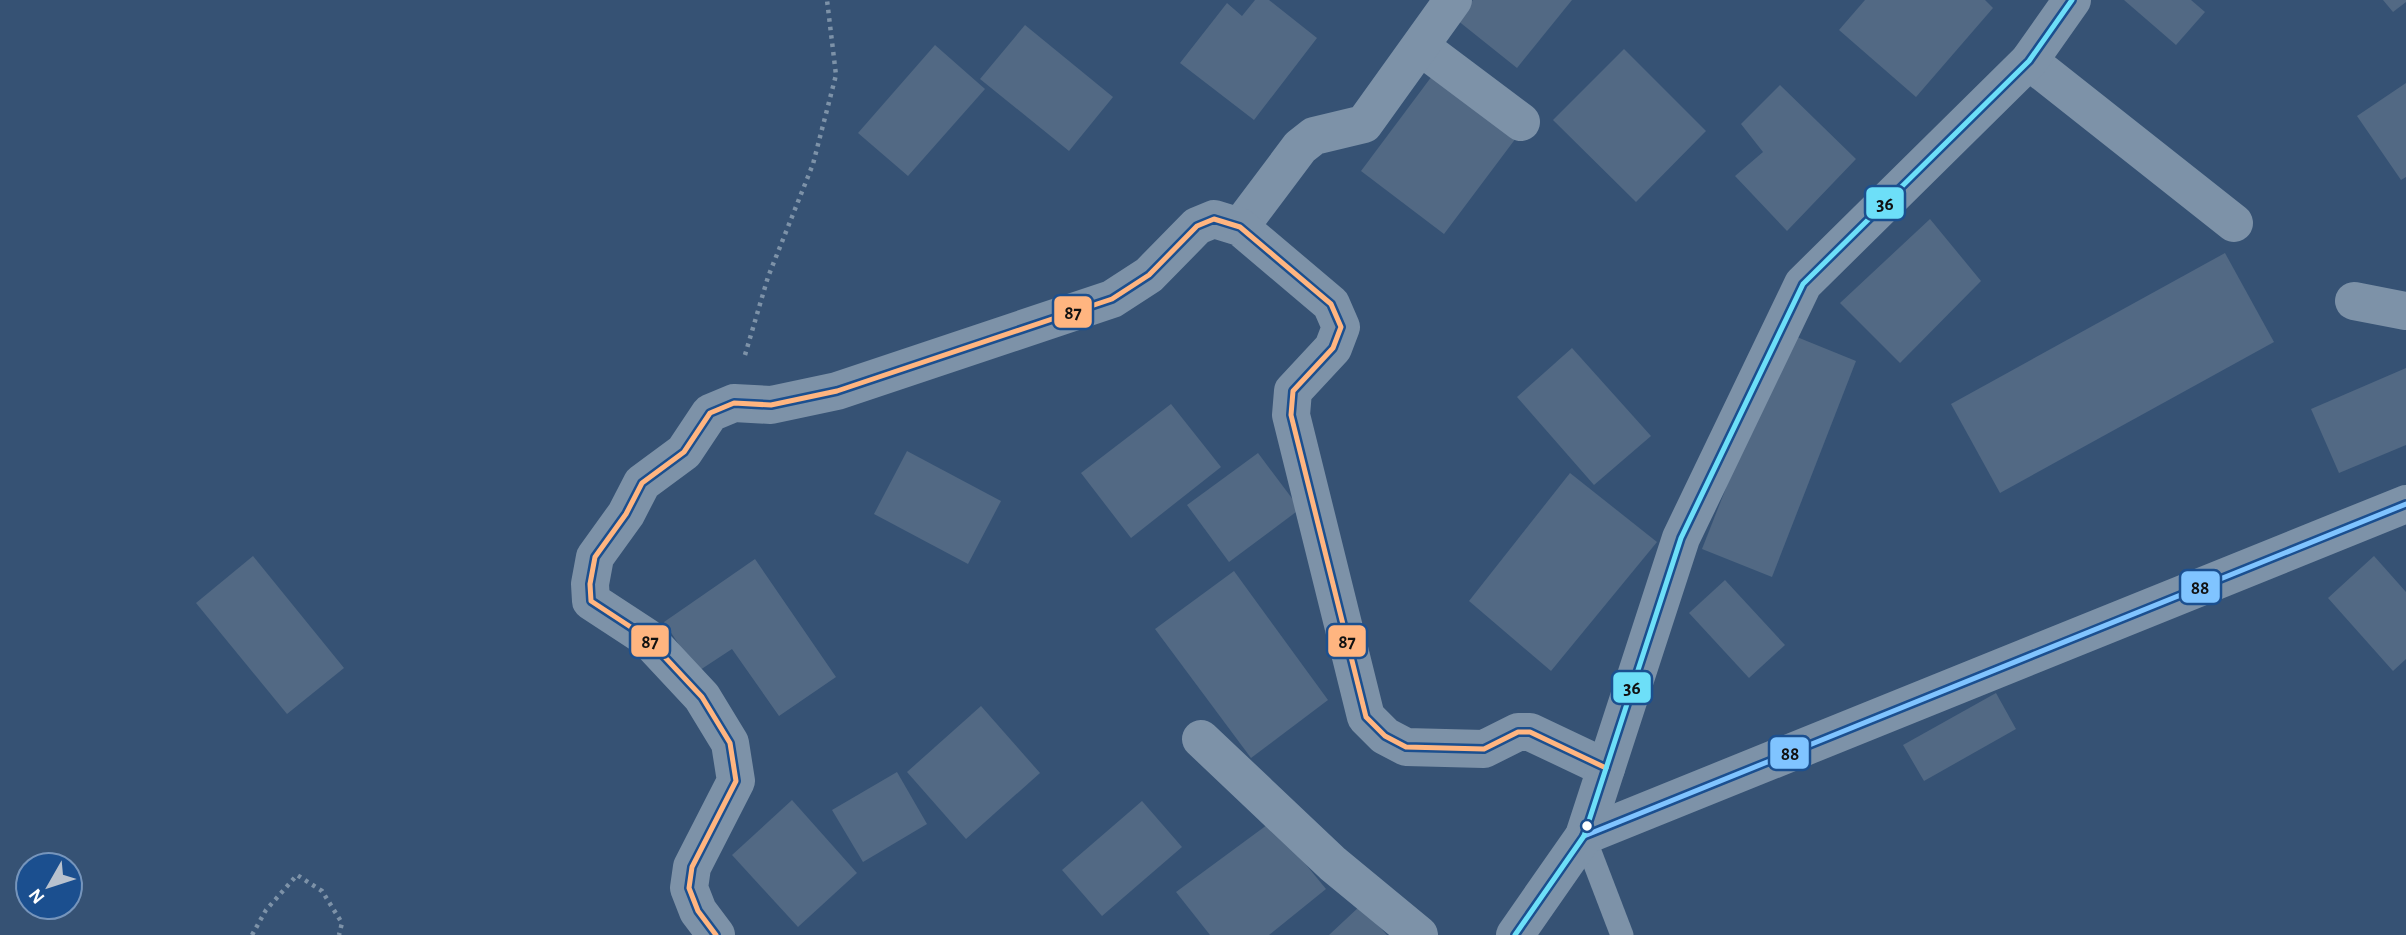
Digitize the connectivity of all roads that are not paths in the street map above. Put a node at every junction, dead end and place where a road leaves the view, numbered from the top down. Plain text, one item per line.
1 (1453, 0) edge
2 (2071, 0) edge
3 (1420, 47) junction
4 (2029, 61) junction
5 (1521, 122) dead end
6 (2234, 223) dead end
7 (1240, 227) junction
8 (2354, 301) dead end
9 (2406, 311) edge
10 (2406, 504) edge
11 (1200, 739) dead end
12 (1606, 768) junction
13 (1584, 836) junction
14 (716, 935) edge
15 (1419, 935) edge
16 (1515, 935) edge
17 (1622, 935) edge

1 - 3 street
2 - 4 street
3 - 5 street
3 - 7 street
4 - 6 street
4 - 12 street
7 - 12 street
7 - 14 street
8 - 9 street
10 - 13 street
11 - 15 street
12 - 13 street
13 - 16 street
13 - 17 lane

